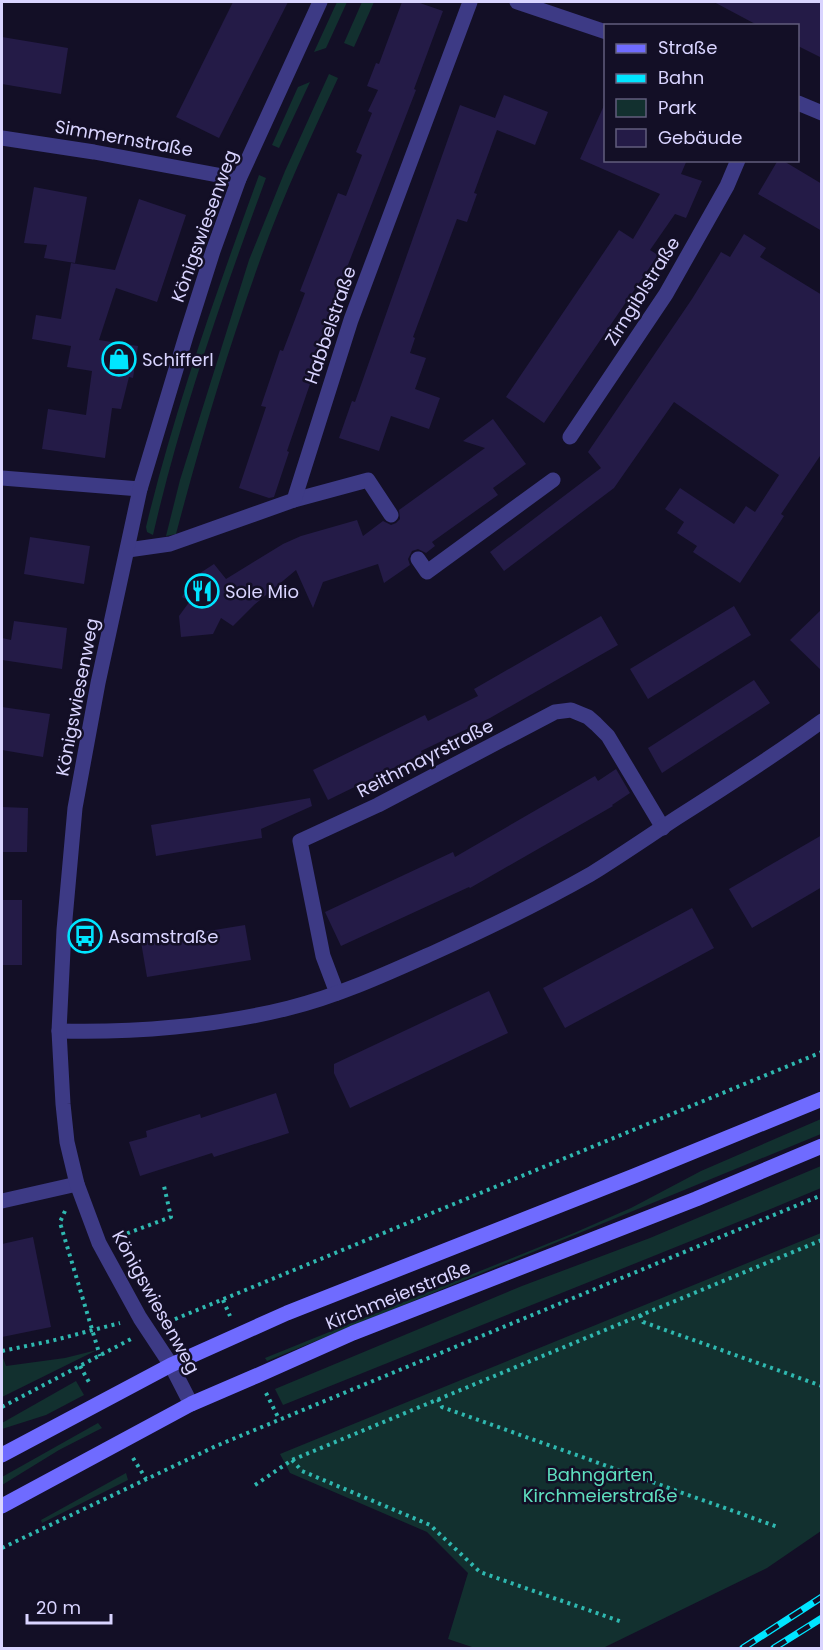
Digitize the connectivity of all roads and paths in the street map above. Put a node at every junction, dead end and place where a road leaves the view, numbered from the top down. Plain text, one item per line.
1 (320, 2) edge
2 (470, 2) edge
3 (517, 2) edge
4 (604, 31) edge
5 (799, 103) edge
6 (822, 113) edge
7 (2, 138) edge
8 (737, 162) edge
9 (239, 179) junction
10 (570, 436) dead end
11 (2, 478) edge
12 (553, 480) dead end
13 (140, 489) junction
14 (294, 500) junction
15 (391, 515) dead end
16 (128, 550) junction
17 (418, 559) dead end
18 (822, 721) edge
19 (663, 828) junction
20 (86, 936) dead end
21 (94, 936) dead end
22 (338, 993) junction
23 (59, 1031) junction
24 (822, 1052) edge
25 (822, 1099) edge
26 (822, 1146) edge
27 (77, 1184) junction
28 (164, 1186) dead end
29 (822, 1195) edge
30 (2, 1201) edge
31 (60, 1222) dead end
32 (129, 1232) dead end
33 (822, 1240) edge
34 (640, 1315) junction
35 (144, 1324) junction
36 (91, 1331) junction
37 (2, 1351) edge
38 (100, 1356) junction
39 (171, 1365) junction
40 (822, 1386) edge
41 (438, 1399) junction
42 (191, 1404) junction
43 (2, 1407) edge
44 (2, 1455) edge
45 (292, 1460) junction
46 (255, 1485) dead end
47 (2, 1506) edge
48 (778, 1527) dead end
49 (2, 1548) edge
50 (622, 1622) dead end

1 - 9 street, Königswiesenweg
2 - 14 street, Habbelstraße
3 - 4 street
5 - 6 street
7 - 9 street, Simmernstraße
8 - 10 street, Zirngiblstraße
9 - 13 street, Königswiesenweg
11 - 13 street
12 - 17 street
13 - 16 street, Königswiesenweg
14 - 15 street
14 - 16 street
16 - 23 street, Königswiesenweg
18 - 19 street
19 - 22 street
19 - 22 street, Reithmayrstraße
20 - 21 path
22 - 23 street
23 - 27 street, Königswiesenweg
24 - 35 path
25 - 39 main road, Kirchmeierstraße
26 - 42 main road, Kirchmeierstraße
27 - 30 street
27 - 35 street, Königswiesenweg
28 - 32 path
29 - 49 path
31 - 36 path
33 - 34 path
34 - 40 path
34 - 41 path
35 - 36 path
35 - 38 path
35 - 39 street, Königswiesenweg
36 - 37 path
36 - 38 path
38 - 43 path
39 - 42 street, Königswiesenweg
39 - 44 main road, Kirchmeierstraße
41 - 45 path
41 - 48 path
42 - 47 main road, Kirchmeierstraße
45 - 46 path
45 - 50 path

